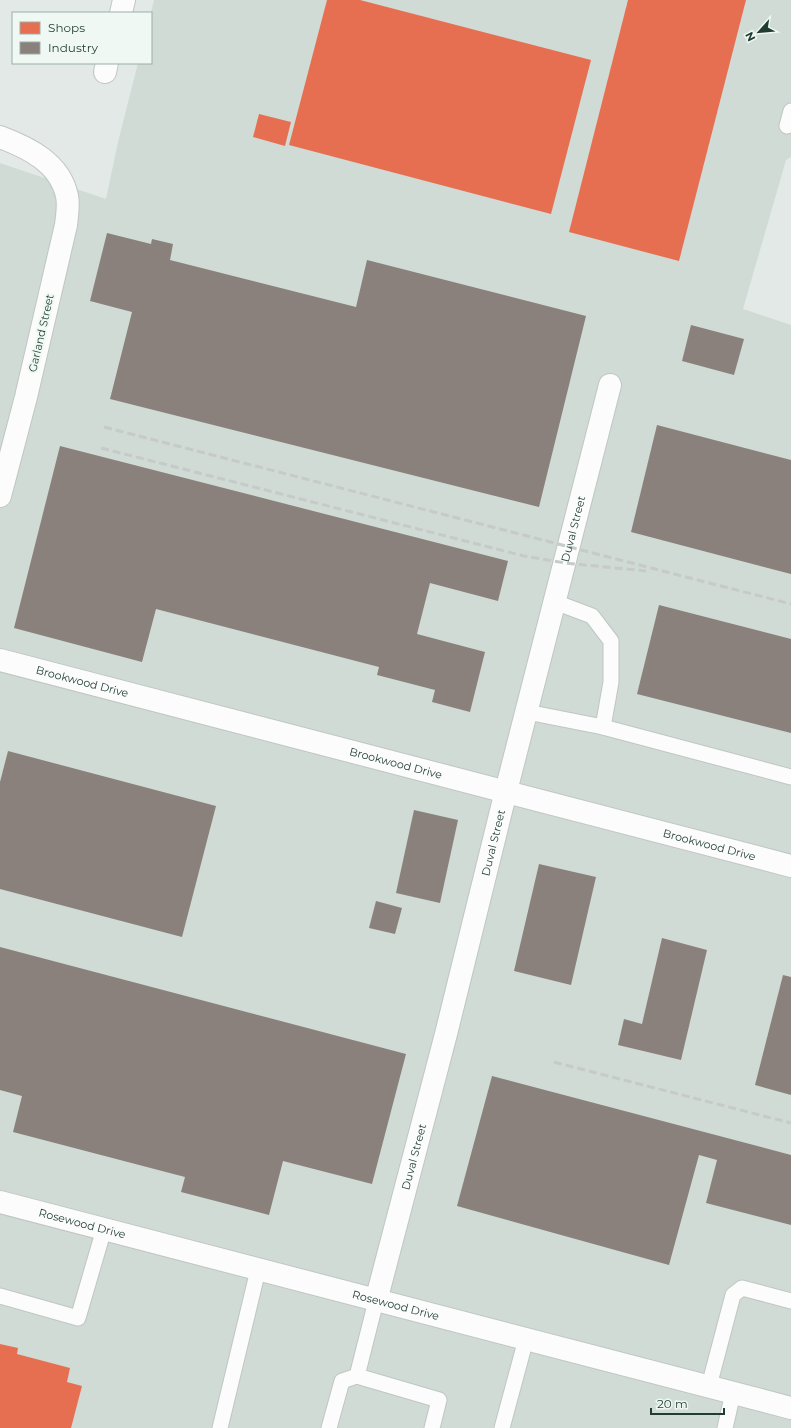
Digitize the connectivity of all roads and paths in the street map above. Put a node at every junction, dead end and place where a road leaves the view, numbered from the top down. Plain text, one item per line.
1 (124, 0) edge
2 (121, 12) edge
3 (791, 111) edge
4 (787, 126) dead end
5 (0, 137) edge
6 (610, 385) dead end
7 (0, 496) edge
8 (555, 602) junction
9 (0, 660) edge
10 (527, 712) junction
11 (603, 727) junction
12 (791, 777) edge
13 (506, 791) junction
14 (791, 866) edge
15 (0, 1202) edge
16 (104, 1229) junction
17 (258, 1270) junction
18 (0, 1296) edge
19 (376, 1301) junction
20 (791, 1301) edge
21 (526, 1340) junction
22 (357, 1376) junction
23 (709, 1386) junction
24 (733, 1393) junction
25 (791, 1408) edge
26 (220, 1428) edge
27 (329, 1428) edge
28 (432, 1428) edge
29 (502, 1428) edge
30 (725, 1428) edge

1 - 2 street
3 - 4 lane
5 - 7 street, Garland Street
6 - 8 street, Duval Street
8 - 10 street, Duval Street
8 - 11 lane
9 - 13 street, Brookwood Drive
10 - 11 lane
10 - 13 street, Duval Street
11 - 12 lane
13 - 14 street, Brookwood Drive
13 - 19 street, Duval Street
15 - 16 street, Rosewood Drive
16 - 17 street, Rosewood Drive
16 - 18 lane
17 - 19 street, Rosewood Drive
17 - 26 lane
19 - 21 street, Rosewood Drive
19 - 22 lane
20 - 23 lane
21 - 23 street, Rosewood Drive
21 - 29 lane
22 - 27 lane
22 - 28 lane
23 - 24 street, Rosewood Drive
24 - 25 street, Rosewood Drive
24 - 30 lane

